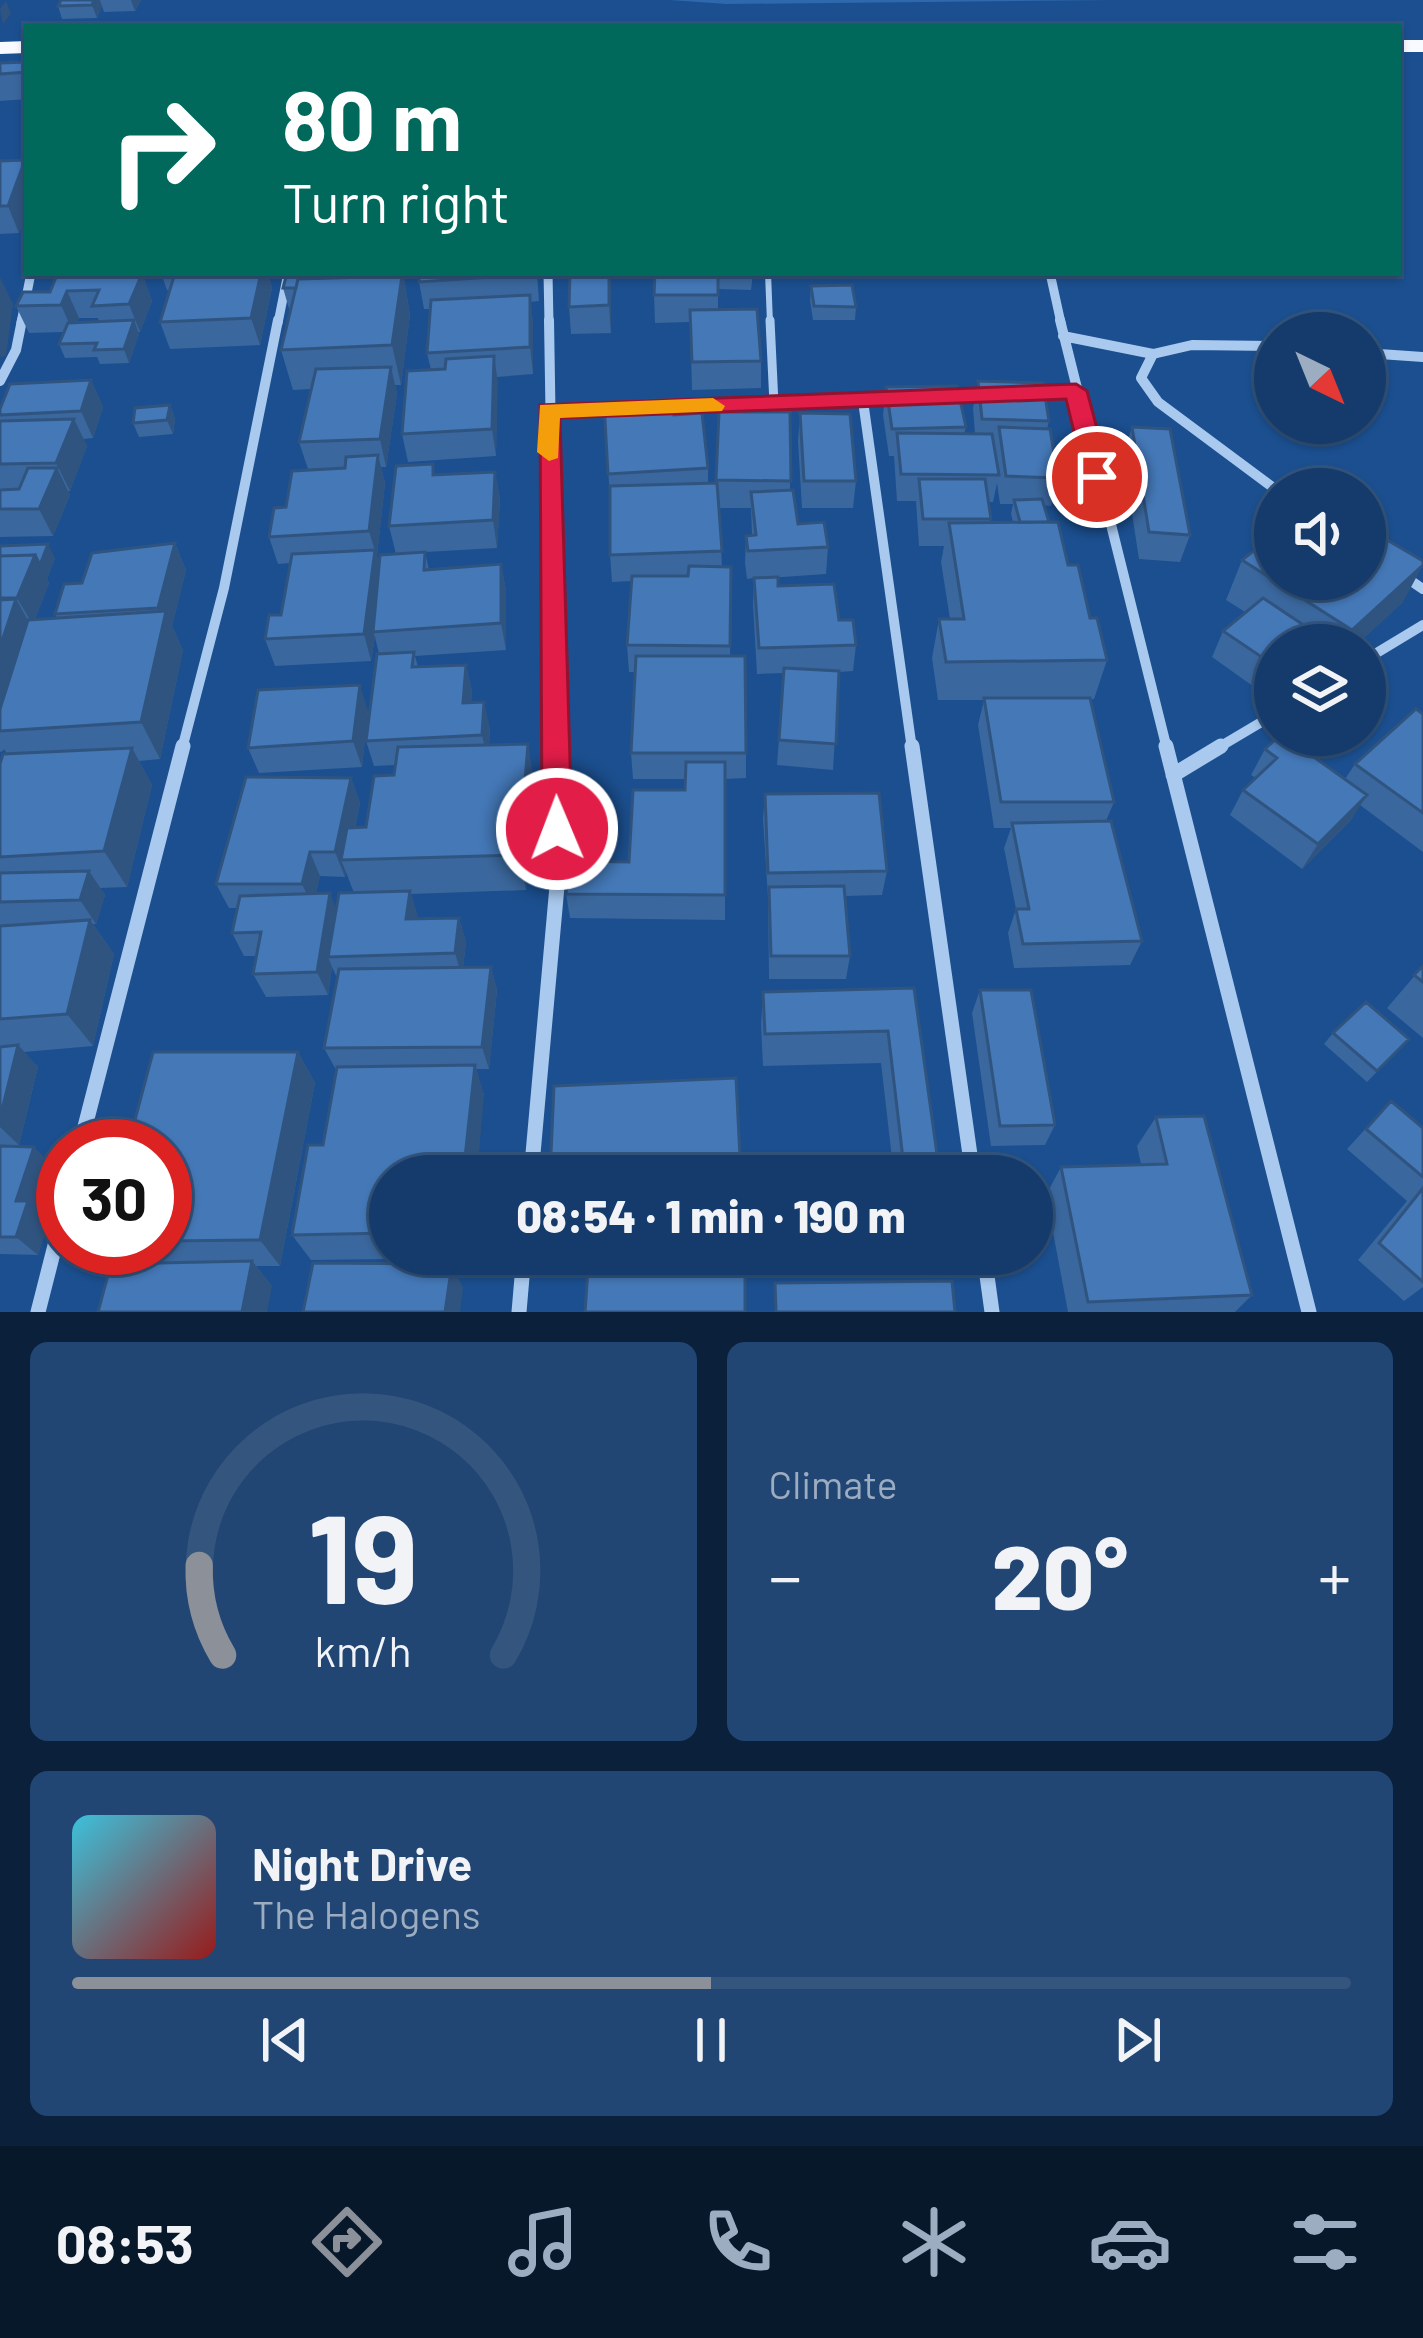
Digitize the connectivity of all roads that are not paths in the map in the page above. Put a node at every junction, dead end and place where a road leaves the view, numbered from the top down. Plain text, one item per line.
1 (30, 276) edge
2 (287, 276) edge
3 (548, 276) edge
4 (768, 276) edge
5 (1051, 276) edge
6 (1063, 336) junction
7 (1254, 346) edge
8 (1153, 354) junction
9 (1386, 354) edge
10 (1423, 357) edge
11 (0, 381) edge
12 (1076, 391) junction
13 (934, 398) edge
14 (910, 399) edge
15 (863, 401) junction
16 (775, 404) junction
17 (548, 411) junction
18 (1254, 473) edge
19 (1386, 564) edge
20 (1423, 589) edge
21 (1423, 625) edge
22 (1386, 647) edge
23 (1254, 727) edge
24 (1173, 776) junction
25 (87, 1119) edge
26 (533, 1155) edge
27 (970, 1155) edge
28 (47, 1275) edge
29 (522, 1275) edge
30 (987, 1275) edge
31 (38, 1312) edge
32 (518, 1312) edge
33 (992, 1312) edge
34 (1310, 1312) edge

1 - 11 street
2 - 25 street
3 - 17 street
4 - 16 lane
5 - 6 street
6 - 8 street
6 - 12 street
7 - 8 street
8 - 18 street
9 - 10 street
12 - 13 street
12 - 24 street
14 - 15 street
15 - 16 street
15 - 27 street
16 - 17 street
17 - 26 street
19 - 20 street
21 - 22 street
23 - 24 street
24 - 34 street
28 - 31 street
29 - 32 street
30 - 33 street

